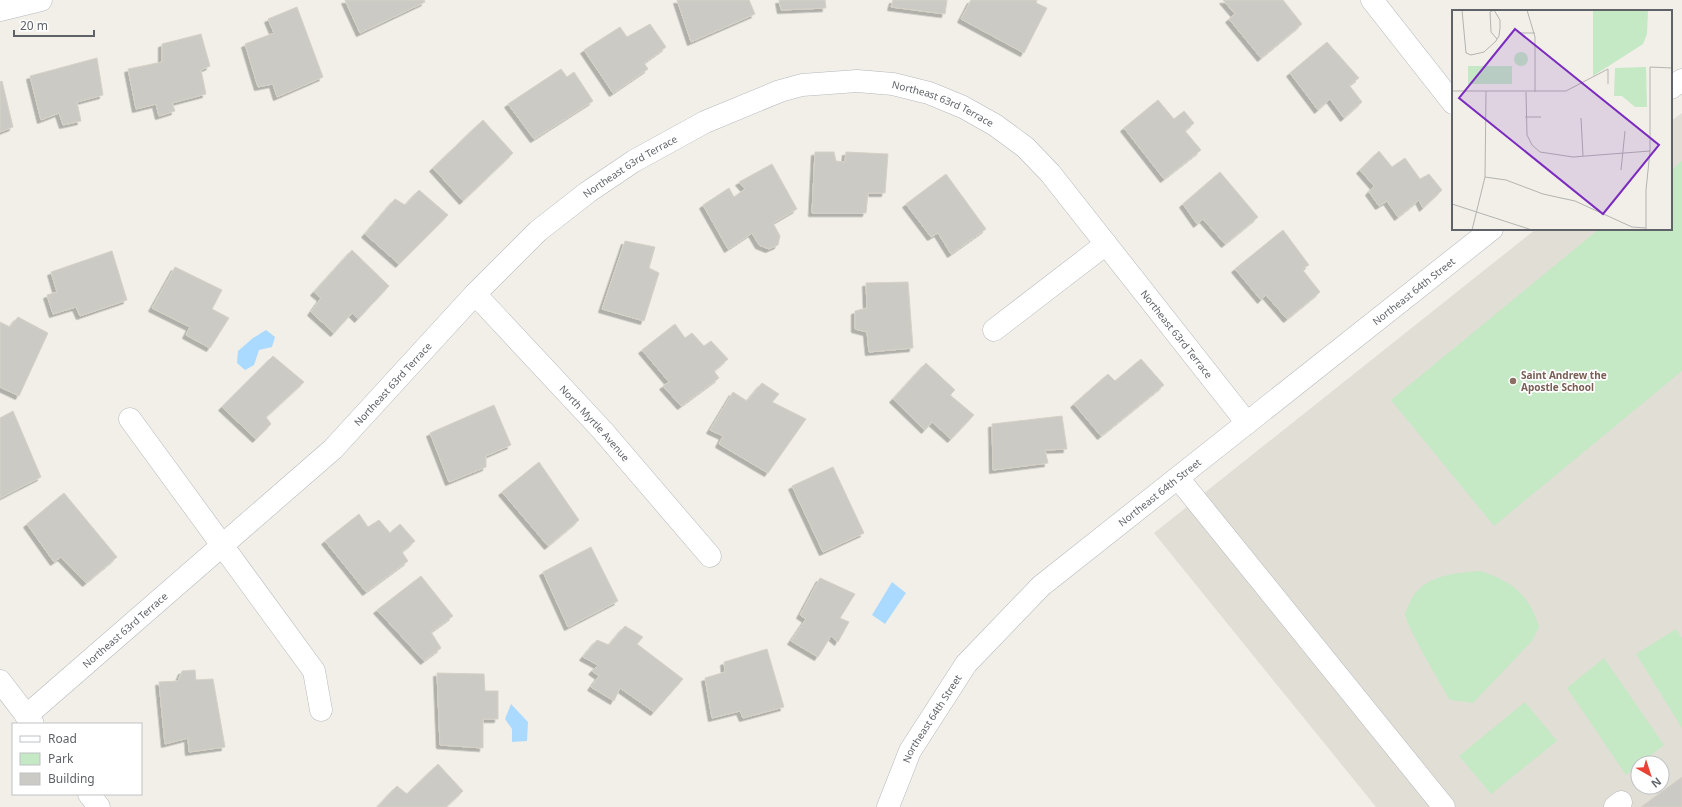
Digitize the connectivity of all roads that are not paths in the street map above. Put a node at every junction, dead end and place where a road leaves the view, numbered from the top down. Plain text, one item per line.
1 (41, 0) edge
2 (1372, 0) edge
3 (0, 10) edge
4 (1682, 80) edge
5 (1672, 87) edge
6 (1452, 102) edge
7 (1491, 230) edge
8 (1106, 244) junction
9 (475, 294) junction
10 (994, 330) dead end
11 (130, 419) dead end
12 (1247, 423) junction
13 (1178, 478) junction
14 (224, 545) junction
15 (710, 556) dead end
16 (0, 681) edge
17 (321, 710) dead end
18 (30, 720) edge
19 (90, 795) edge
20 (99, 807) edge
21 (888, 807) edge
22 (1444, 807) edge

1 - 3 street
2 - 6 street
4 - 5 street
7 - 12 street, Northeast 64th Street
8 - 9 street, Northeast 63rd Terrace
8 - 10 street
8 - 12 street, Northeast 63rd Terrace
9 - 14 street, Northeast 63rd Terrace
9 - 15 street, North Myrtle Avenue
11 - 14 street
12 - 13 street, Northeast 64th Street
13 - 21 street, Northeast 64th Street
13 - 22 street
14 - 17 street
14 - 18 street, Northeast 63rd Terrace
16 - 18 street
19 - 20 street

